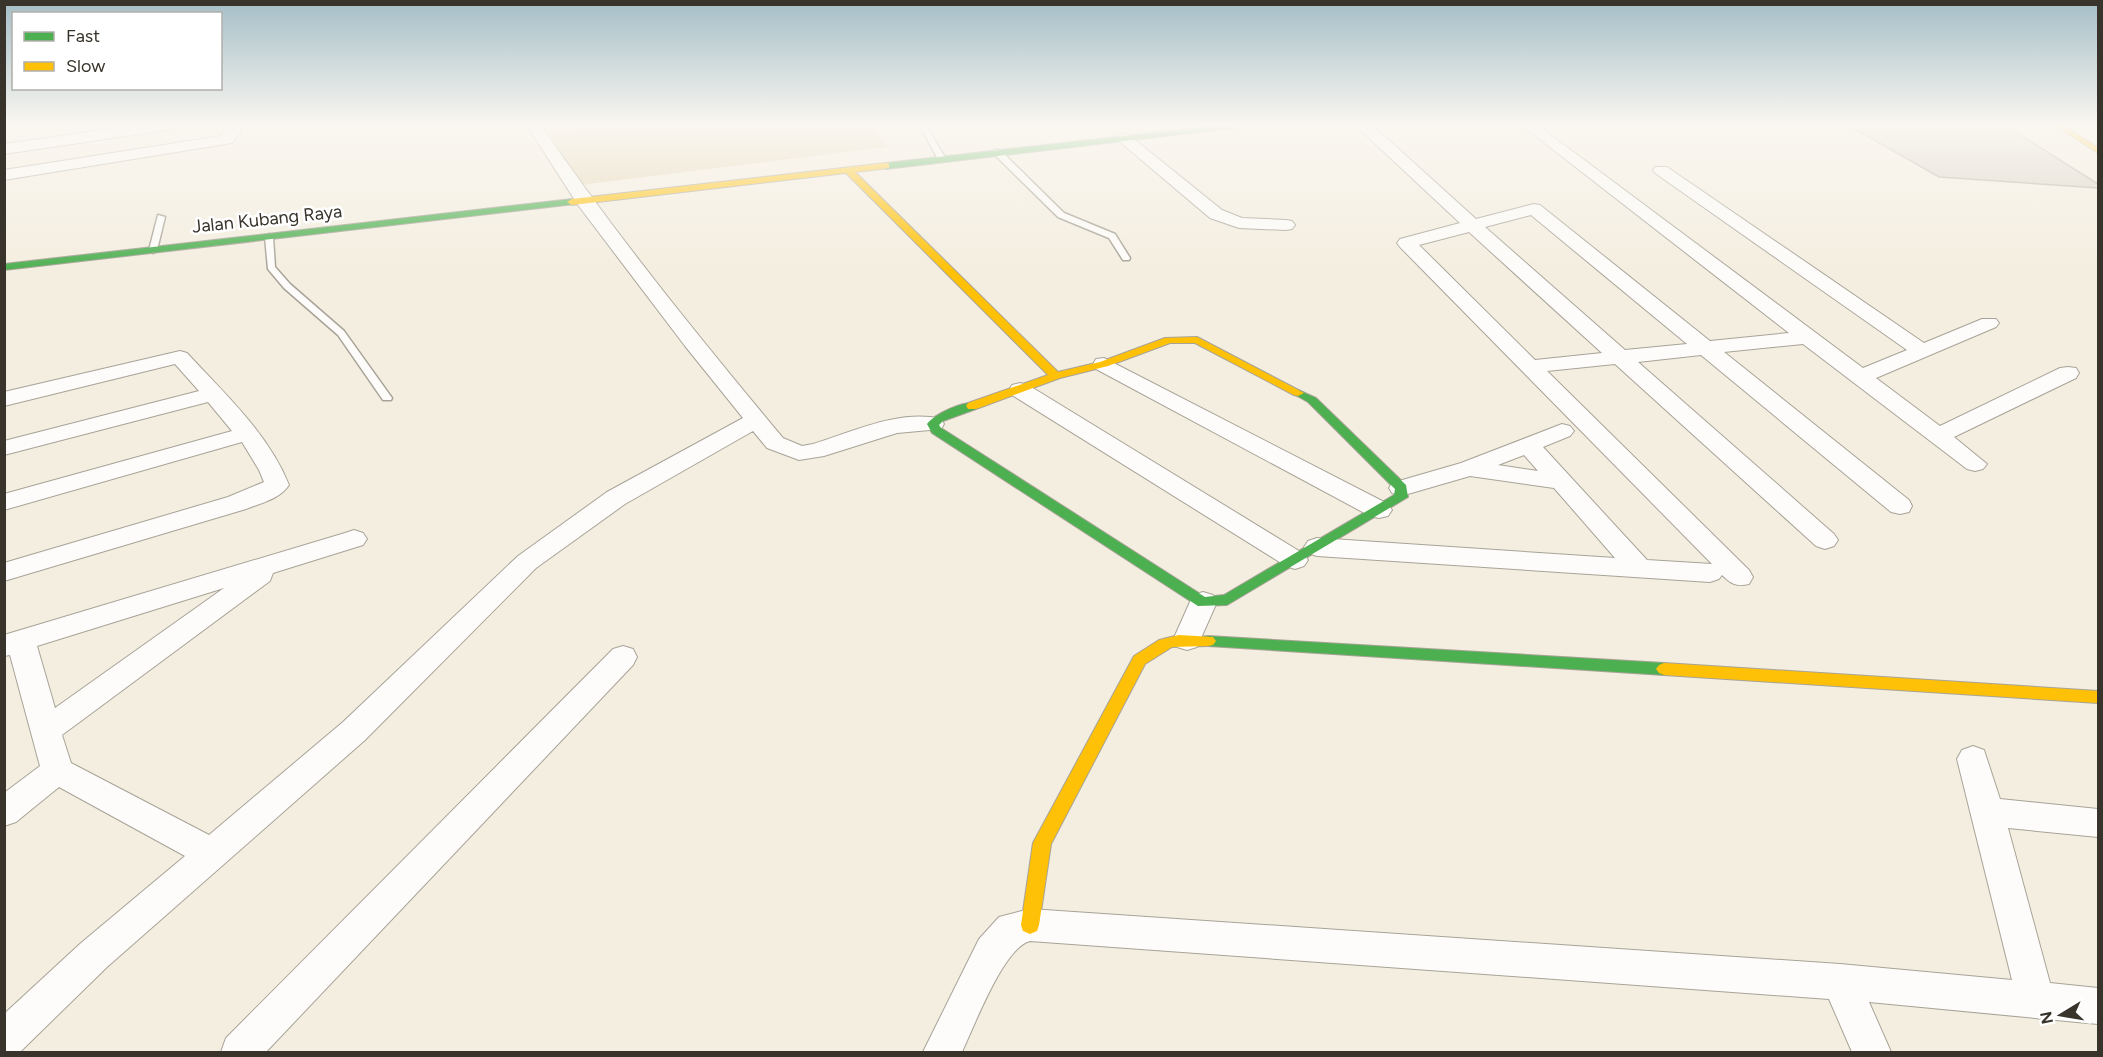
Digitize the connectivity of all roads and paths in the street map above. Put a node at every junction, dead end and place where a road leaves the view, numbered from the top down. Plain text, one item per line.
1 (21, 173) edge
2 (566, 173) edge
3 (828, 173) edge
4 (850, 173) edge
5 (1019, 173) edge
6 (1167, 173) edge
7 (1416, 173) edge
8 (1592, 173) edge
9 (1666, 173) edge
10 (4, 176) edge
11 (584, 201) junction
12 (160, 217) dead end
13 (1286, 225) dead end
14 (1473, 226) junction
15 (269, 237) junction
16 (153, 250) junction
17 (1126, 258) dead end
18 (4, 267) edge
19 (1989, 323) dead end
20 (1807, 337) junction
21 (1705, 348) junction
22 (1923, 351) junction
23 (1620, 357) junction
24 (1104, 364) junction
25 (1530, 367) junction
26 (2068, 373) dead end
27 (1056, 376) junction
28 (1860, 377) junction
29 (1020, 390) junction
30 (213, 394) junction
31 (387, 398) dead end
32 (4, 399) edge
33 (756, 420) junction
34 (933, 424) junction
35 (1562, 432) dead end
36 (246, 434) junction
37 (1938, 436) junction
38 (1528, 445) junction
39 (4, 448) edge
40 (1975, 464) dead end
41 (1468, 468) junction
42 (1562, 482) junction
43 (1401, 488) junction
44 (4, 502) edge
45 (1900, 506) dead end
46 (1379, 510) junction
47 (354, 539) dead end
48 (1825, 540) dead end
49 (1306, 553) junction
50 (278, 562) junction
51 (1639, 568) junction
52 (4, 572) edge
53 (1710, 573) dead end
54 (1740, 577) dead end
55 (1203, 602) junction
56 (1187, 640) junction
57 (13, 644) edge
58 (623, 657) dead end
59 (2098, 697) edge
60 (45, 731) junction
61 (1973, 759) dead end
62 (57, 771) junction
63 (4, 812) edge
64 (1987, 812) junction
65 (2098, 823) edge
66 (211, 853) junction
67 (1030, 925) junction
68 (1840, 982) junction
69 (2036, 999) junction
70 (2098, 1006) edge
71 (4, 1041) edge
72 (240, 1053) edge
73 (942, 1053) edge
74 (1872, 1053) edge

1 - 10 street
2 - 11 street
3 - 11 main road, Jalan Kubang Raya
4 - 27 main road
5 - 17 lane
6 - 13 street
7 - 14 street
8 - 20 street
9 - 22 street
11 - 15 main road, Jalan Kubang Raya
11 - 33 street
12 - 16 lane
14 - 21 street
14 - 23 street
14 - 25 street
15 - 16 main road, Jalan Kubang Raya
15 - 31 lane
16 - 18 main road, Jalan Kubang Raya
19 - 22 street
20 - 21 street
20 - 28 street
21 - 23 street
21 - 45 street
22 - 28 street
23 - 25 street
23 - 48 street
24 - 27 main road
24 - 43 main road
24 - 46 street
25 - 54 street
26 - 37 street
27 - 29 main road
28 - 37 street
29 - 34 main road
29 - 49 street
30 - 32 street
30 - 36 street
30 - 39 street
33 - 34 street
33 - 66 street
34 - 55 main road
35 - 38 street
36 - 44 street
36 - 52 street
37 - 40 street
38 - 41 street
38 - 42 street
41 - 42 street
41 - 43 street
42 - 51 street
43 - 46 main road
46 - 49 main road
47 - 50 street
49 - 51 street
49 - 55 main road
50 - 57 street
50 - 60 street
51 - 53 street
55 - 56 street
56 - 59 main road
56 - 67 main road
57 - 60 street
58 - 72 street
60 - 62 street
61 - 64 street
62 - 63 street
62 - 66 street
64 - 65 street
64 - 69 street
66 - 71 street
67 - 68 street
67 - 73 street
68 - 69 street
68 - 74 street
69 - 70 street

